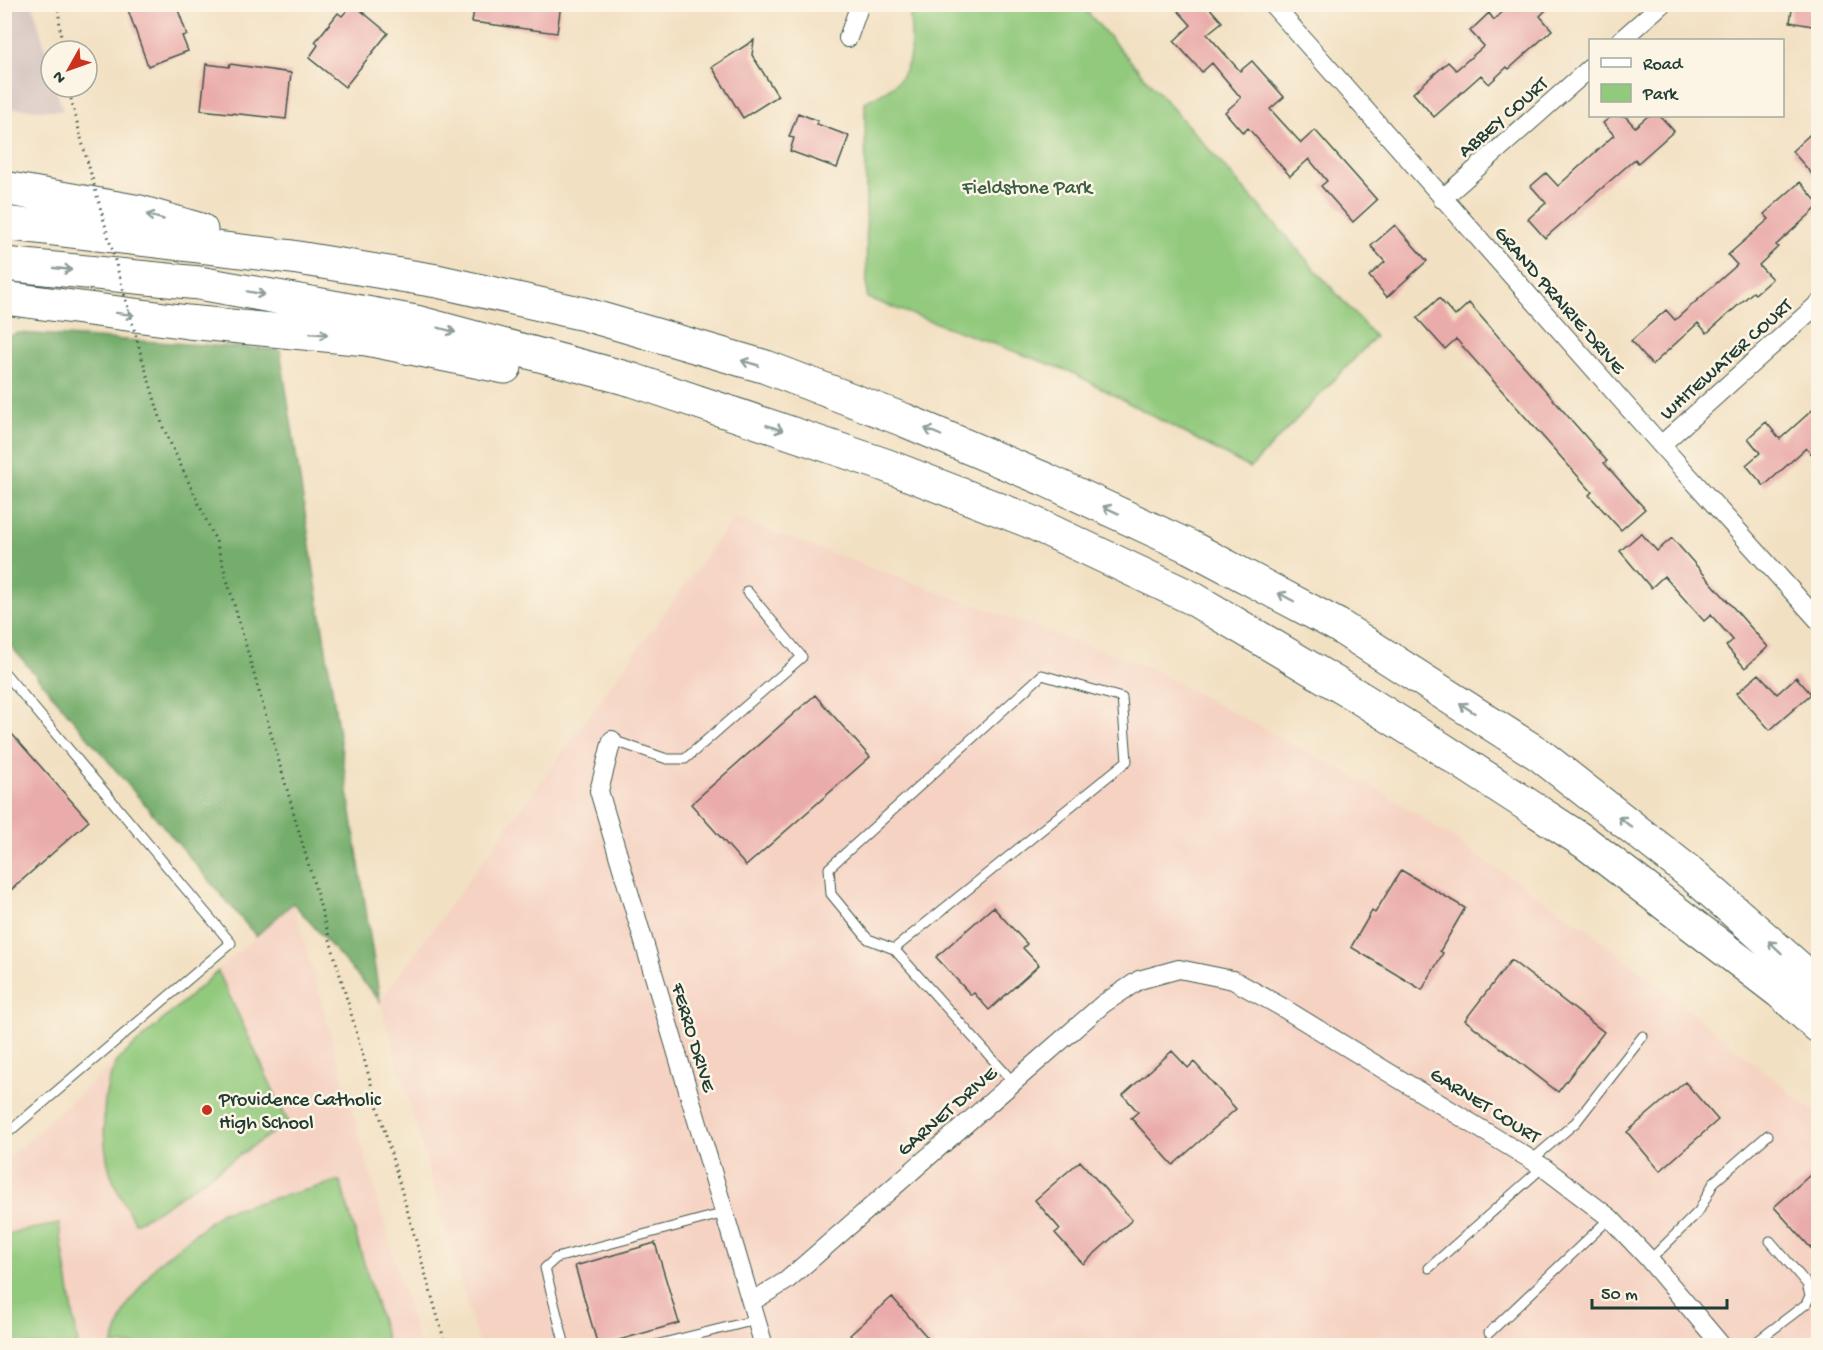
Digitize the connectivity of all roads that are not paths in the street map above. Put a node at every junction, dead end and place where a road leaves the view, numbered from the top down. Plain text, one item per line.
1 (860, 4) edge
2 (1272, 4) edge
3 (1662, 4) edge
4 (849, 38) dead end
5 (1622, 39) edge
6 (1589, 69) edge
7 (4, 188) edge
8 (1442, 198) junction
9 (4, 223) edge
10 (292, 257) junction
11 (4, 264) edge
12 (4, 298) edge
13 (1818, 304) edge
14 (736, 414) junction
15 (1660, 445) junction
16 (747, 591) dead end
17 (1818, 620) edge
18 (4, 672) edge
19 (612, 740) joint
20 (894, 950) junction
21 (1179, 969) joint
22 (1818, 985) edge
23 (1818, 1026) edge
24 (1643, 1036) dead end
25 (1013, 1082) junction
26 (1768, 1135) dead end
27 (4, 1137) edge
28 (1538, 1163) junction
29 (725, 1214) junction
30 (1610, 1218) junction
31 (1770, 1241) dead end
32 (1650, 1260) junction
33 (1429, 1268) dead end
34 (754, 1311) junction
35 (1489, 1333) dead end
36 (565, 1346) edge
37 (651, 1346) edge
38 (764, 1346) edge
39 (1722, 1346) edge
40 (1750, 1346) edge

1 - 4 street
2 - 8 street, GRAND PRAIRIE DRIVE
3 - 5 street
6 - 8 street, ABBEY COURT
10 -> 7 highway
8 - 15 street, GRAND PRAIRIE DRIVE
9 - 10 highway
22 -> 10 highway
11 -> 14 highway
12 -> 14 highway
13 - 15 street, WHITEWATER COURT
14 -> 23 highway
15 - 17 street, GRAND PRAIRIE DRIVE
16 - 19 lane
18 - 27 lane
19 - 29 street, FERRO DRIVE
20 - 20 lane
20 - 25 lane
21 - 25 street, GARNET DRIVE
21 - 28 street, GARNET COURT
24 - 28 lane
25 - 34 street, GARNET DRIVE
26 - 32 lane
28 - 30 street, GARNET COURT
28 - 33 lane
29 - 34 street, FERRO DRIVE
29 - 36 lane
30 - 32 street, GARNET COURT
30 - 35 lane
31 - 40 lane
32 - 39 street, GARNET COURT
34 - 37 lane
34 - 38 street, FERRO DRIVE

